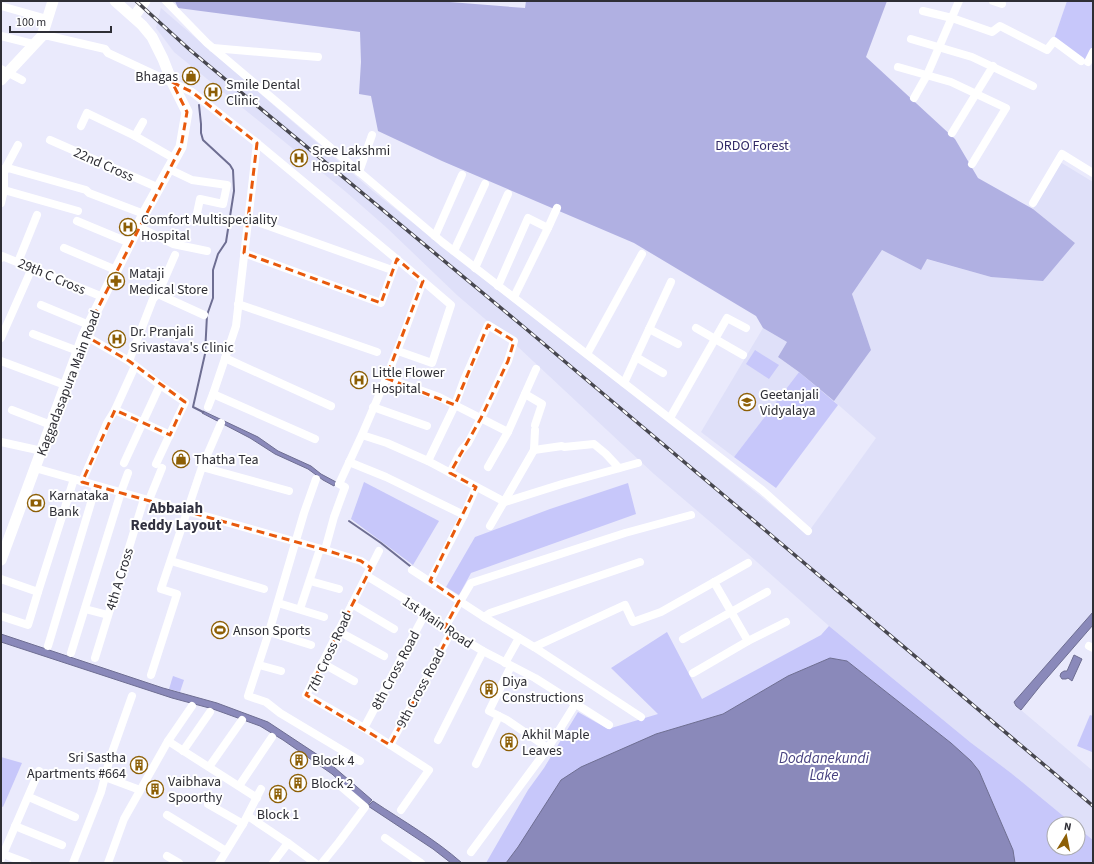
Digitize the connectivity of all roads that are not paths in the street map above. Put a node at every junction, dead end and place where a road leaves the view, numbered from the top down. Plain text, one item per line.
1 (52, 1) edge
2 (115, 1) edge
3 (145, 1) edge
4 (166, 1) edge
5 (959, 1) edge
6 (993, 1) edge
7 (1002, 4) dead end
8 (1, 6) edge
9 (923, 11) dead end
10 (134, 17) junction
11 (47, 18) junction
12 (952, 18) junction
13 (1, 36) edge
14 (42, 36) junction
15 (911, 39) dead end
16 (33, 44) junction
17 (939, 47) junction
18 (213, 48) junction
19 (1093, 52) edge
20 (318, 57) dead end
21 (993, 66) junction
22 (898, 67) dead end
23 (4, 74) edge
24 (927, 75) junction
25 (22, 80) dead end
26 (172, 82) junction
27 (1033, 86) dead end
28 (976, 94) junction
29 (914, 98) dead end
30 (143, 122) dead end
31 (81, 126) dead end
32 (952, 133) dead end
33 (372, 135) dead end
34 (135, 136) junction
35 (50, 140) dead end
36 (258, 143) junction
37 (18, 145) dead end
38 (172, 164) junction
39 (972, 164) dead end
40 (3, 170) edge
41 (359, 172) junction
42 (1093, 173) edge
43 (462, 175) dead end
44 (485, 184) dead end
45 (159, 188) junction
46 (4, 190) junction
47 (508, 194) dead end
48 (1, 203) edge
49 (1032, 203) dead end
50 (557, 208) dead end
51 (78, 211) dead end
52 (144, 214) junction
53 (37, 215) dead end
54 (249, 219) junction
55 (210, 220) dead end
56 (77, 221) dead end
57 (139, 227) junction
58 (548, 228) junction
59 (435, 236) junction
60 (130, 243) junction
61 (64, 248) dead end
62 (207, 251) dead end
63 (454, 251) junction
64 (244, 253) junction
65 (642, 254) dead end
66 (175, 255) dead end
67 (2, 257) edge
68 (397, 259) junction
69 (18, 262) junction
70 (32, 268) junction
71 (475, 268) junction
72 (116, 270) junction
73 (392, 270) junction
74 (423, 281) junction
75 (671, 282) dead end
76 (498, 286) junction
77 (158, 294) junction
78 (103, 297) junction
79 (514, 298) junction
80 (238, 304) junction
81 (41, 305) dead end
82 (204, 315) dead end
83 (89, 325) junction
84 (696, 328) dead end
85 (746, 328) dead end
86 (649, 329) junction
87 (33, 334) dead end
88 (84, 335) junction
89 (1, 338) edge
90 (715, 339) junction
91 (678, 344) dead end
92 (78, 351) junction
93 (398, 351) junction
94 (377, 352) dead end
95 (587, 354) junction
96 (743, 355) dead end
97 (636, 357) junction
98 (225, 358) junction
99 (1, 361) edge
100 (132, 363) junction
101 (536, 369) dead end
102 (662, 373) dead end
103 (386, 378) junction
104 (624, 383) junction
105 (65, 385) junction
106 (160, 385) junction
107 (213, 394) junction
108 (525, 394) junction
109 (454, 405) junction
110 (331, 406) dead end
111 (208, 407) dead end
112 (373, 407) junction
113 (12, 410) dead end
114 (115, 410) junction
115 (481, 418) junction
116 (670, 418) junction
117 (142, 423) junction
118 (222, 423) dead end
119 (51, 425) junction
120 (427, 426) dead end
121 (508, 432) junction
122 (362, 435) junction
123 (170, 436) junction
124 (315, 439) dead end
125 (1, 442) edge
126 (42, 451) junction
127 (532, 453) junction
128 (428, 461) junction
129 (349, 462) junction
130 (638, 462) dead end
131 (124, 463) dead end
132 (202, 467) junction
133 (488, 467) dead end
134 (35, 468) junction
135 (619, 468) junction
136 (128, 473) dead end
137 (450, 473) junction
138 (74, 479) junction
139 (316, 479) dead end
140 (82, 482) junction
141 (96, 486) junction
142 (476, 487) junction
143 (289, 491) dead end
144 (120, 492) junction
145 (147, 500) junction
146 (505, 502) junction
147 (188, 511) junction
148 (464, 515) junction
149 (691, 515) dead end
150 (490, 526) dead end
151 (808, 531) dead end
152 (295, 542) junction
153 (322, 550) junction
154 (379, 551) dead end
155 (1, 560) edge
156 (170, 561) junction
157 (640, 562) dead end
158 (748, 563) dead end
159 (412, 570) dead end
160 (369, 572) junction
161 (1, 579) edge
162 (310, 581) junction
163 (430, 581) junction
164 (714, 582) junction
165 (264, 589) dead end
166 (339, 589) dead end
167 (38, 592) junction
168 (768, 592) dead end
169 (459, 601) junction
170 (278, 604) junction
171 (352, 604) junction
172 (85, 609) junction
173 (300, 609) junction
174 (731, 611) junction
175 (426, 612) junction
176 (108, 615) junction
177 (1, 616) edge
178 (324, 617) dead end
179 (484, 617) junction
180 (786, 622) dead end
181 (394, 629) dead end
182 (448, 630) junction
183 (338, 631) junction
184 (270, 632) junction
185 (519, 638) junction
186 (683, 639) dead end
187 (748, 642) junction
188 (311, 645) dead end
189 (48, 646) dead end
190 (534, 647) junction
191 (483, 651) junction
192 (71, 653) dead end
193 (384, 656) dead end
194 (95, 658) dead end
195 (322, 663) junction
196 (508, 664) junction
197 (259, 665) junction
198 (281, 671) dead end
199 (693, 673) dead end
200 (151, 675) dead end
201 (354, 681) dead end
202 (132, 696) dead end
203 (576, 703) junction
204 (192, 706) dead end
205 (210, 712) dead end
206 (499, 716) junction
207 (641, 717) dead end
208 (242, 720) dead end
209 (609, 725) dead end
210 (364, 728) junction
211 (272, 737) dead end
212 (438, 740) dead end
213 (168, 741) junction
214 (390, 745) junction
215 (548, 748) junction
216 (183, 751) junction
217 (360, 761) dead end
218 (476, 764) dead end
219 (209, 768) junction
220 (39, 771) dead end
221 (105, 778) junction
222 (338, 784) dead end
223 (239, 786) junction
224 (261, 789) dead end
225 (140, 790) junction
226 (29, 797) junction
227 (257, 798) junction
228 (208, 804) dead end
229 (401, 810) dead end
230 (167, 815) dead end
231 (248, 816) junction
232 (75, 817) dead end
233 (243, 824) junction
234 (15, 826) junction
235 (385, 838) dead end
236 (288, 843) junction
237 (62, 845) dead end
238 (226, 851) junction
239 (471, 852) dead end
240 (2, 856) edge
241 (168, 856) dead end
242 (27, 863) edge
243 (73, 863) edge
244 (108, 863) edge
245 (179, 863) edge
246 (219, 863) edge
247 (273, 863) edge
248 (315, 863) edge
249 (322, 863) edge
250 (421, 863) edge

1 - 11 main road
2 - 10 main road, Kaggadasapura Main Road
3 - 10 main road
4 - 18 street
5 - 12 street
6 - 7 street
8 - 11 street
9 - 12 street
10 - 26 main road, Kaggadasapura Main Road
11 - 14 main road
12 - 17 street
12 - 19 street
13 - 16 street
14 - 16 main road
14 - 26 street
15 - 17 street
16 - 23 main road
17 - 21 street
17 - 24 street
18 - 20 street
18 - 41 street
21 - 27 street
21 - 28 street
22 - 24 street
23 - 25 street
24 - 28 street
24 - 29 street
26 - 36 street
26 - 38 main road, Kaggadasapura Main Road
28 - 32 street
28 - 39 street
30 - 34 street
31 - 34 street
33 - 41 street
34 - 38 street
35 - 45 street, 22nd Cross
36 - 54 street
36 - 68 street
37 - 40 street
38 - 45 main road, Kaggadasapura Main Road
38 - 55 street
40 - 46 street
40 - 52 street
41 - 59 street
42 - 49 street
43 - 59 street
44 - 63 street
45 - 52 main road, Kaggadasapura Main Road
46 - 48 street
46 - 51 street
47 - 71 street
50 - 58 street
52 - 57 main road, Kaggadasapura Main Road
53 - 69 street
54 - 64 street
54 - 73 street
56 - 60 street
57 - 60 main road, Kaggadasapura Main Road
57 - 62 street
58 - 76 street
58 - 79 street
59 - 63 street
60 - 72 main road, Kaggadasapura Main Road
61 - 72 street
63 - 71 street
64 - 73 street
64 - 80 street
65 - 95 street
66 - 77 street
67 - 69 street, 29th C Cross
68 - 73 street
68 - 74 street
69 - 70 street, 29th C Cross
70 - 78 street, 29th C Cross
70 - 89 street
71 - 76 street
72 - 78 main road, Kaggadasapura Main Road
74 - 93 street
74 - 93 street
75 - 86 street
76 - 79 street
77 - 82 street
77 - 100 street
78 - 83 main road, Kaggadasapura Main Road
79 - 95 street
80 - 94 street
80 - 98 street
81 - 83 street
83 - 88 main road, Kaggadasapura Main Road
84 - 90 street
85 - 90 street
86 - 91 street
86 - 97 street
87 - 92 street
88 - 92 main road, Kaggadasapura Main Road
88 - 100 street
90 - 96 street
90 - 116 street
92 - 105 main road, Kaggadasapura Main Road
93 - 103 street
95 - 104 street
97 - 102 street
97 - 104 street
98 - 107 street
98 - 110 street
99 - 105 street
100 - 106 street
100 - 114 street
101 - 108 street
103 - 109 street
103 - 112 street
104 - 116 street
105 - 119 main road, Kaggadasapura Main Road
106 - 117 street
106 - 123 street, 4th A Cross
107 - 111 street
107 - 124 street
108 - 121 street
108 - 127 street
109 - 115 street
109 - 115 street
109 - 128 street
112 - 120 street
112 - 122 street
113 - 119 street
114 - 117 street
114 - 140 street
115 - 121 street
115 - 137 street
116 - 151 street
117 - 123 street
117 - 131 street
118 - 132 street
119 - 126 main road, Kaggadasapura Main Road
121 - 133 street
122 - 128 street
122 - 129 street
123 - 145 street, 4th A Cross
125 - 126 street
126 - 134 main road, Kaggadasapura Main Road
127 - 135 street
127 - 146 street
128 - 137 street
129 - 148 street
129 - 153 street
130 - 135 street
132 - 143 street
132 - 147 street
134 - 138 street
134 - 155 main road, Kaggadasapura Main Road
135 - 146 street
136 - 144 street
137 - 142 street
138 - 140 street
138 - 167 street
139 - 152 street
140 - 141 street
141 - 144 street
141 - 189 street
142 - 146 street
142 - 148 street
144 - 145 street
144 - 172 street
145 - 147 street
145 - 176 street, 4th A Cross
146 - 150 street
147 - 152 street
147 - 156 street
148 - 163 street
149 - 169 street, 9th Cross Road
152 - 153 street
152 - 170 street
153 - 160 street, 1st Main Road
153 - 162 street
154 - 160 street, 7th Cross Road
156 - 165 street
156 - 200 street
157 - 179 street
158 - 164 street
159 - 163 street
160 - 171 street, 7th Cross Road
160 - 175 street, 1st Main Road
161 - 167 street
162 - 166 street
162 - 173 street
163 - 169 street
164 - 174 street
164 - 190 street
167 - 177 street
168 - 174 street
169 - 179 street
169 - 182 street, 9th Cross Road
170 - 173 street
170 - 184 street
171 - 181 street
171 - 183 street, 7th Cross Road
172 - 176 street
172 - 192 street
173 - 178 street
174 - 186 street
174 - 187 street
175 - 182 street, 1st Main Road
175 - 210 street, 8th Cross Road
176 - 194 street, 4th A Cross
179 - 185 street
180 - 187 street
182 - 191 street, 1st Main Road
182 - 214 street, 9th Cross Road
183 - 193 street
183 - 195 street, 7th Cross Road
184 - 188 street
184 - 197 street
185 - 190 street
185 - 196 street
187 - 199 street
190 - 207 street
191 - 196 street, 1st Main Road
191 - 212 street
195 - 201 street
195 - 210 street, 7th Cross Road
196 - 203 street, 1st Main Road
196 - 206 street
197 - 198 street
197 - 217 street
202 - 221 street
203 - 209 street, 1st Main Road
203 - 215 street
204 - 213 street
205 - 216 street
206 - 215 street
206 - 218 street
208 - 219 street
210 - 214 street, 7th Cross Road
211 - 223 street
213 - 216 street
213 - 225 street
214 - 229 street, 7th Cross Road
215 - 239 street
216 - 219 street
219 - 223 street
220 - 226 street
221 - 225 street
221 - 243 street
222 - 249 street
223 - 227 street
224 - 227 street
225 - 244 street
226 - 232 street
226 - 234 street
227 - 231 street
228 - 233 street
230 - 238 street
231 - 233 street
231 - 236 street
233 - 238 street
234 - 237 street
234 - 240 street
235 - 250 street
236 - 247 street
236 - 248 street
238 - 246 street
240 - 242 street
241 - 245 street

